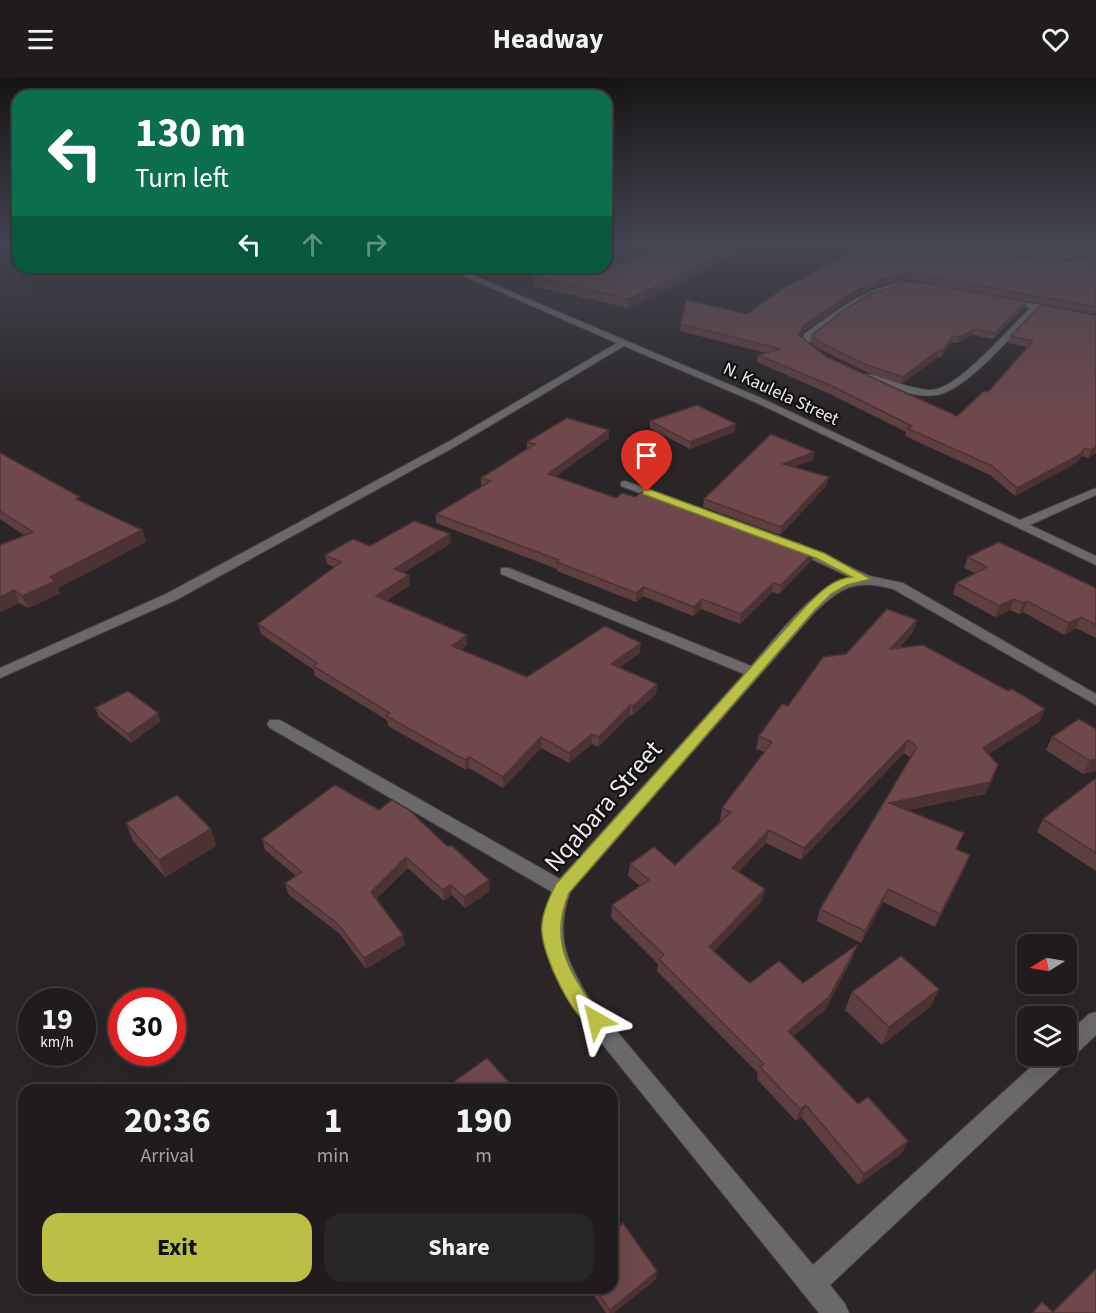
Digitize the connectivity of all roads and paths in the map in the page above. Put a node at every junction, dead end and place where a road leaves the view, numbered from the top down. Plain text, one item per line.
1 (527, 301) edge
2 (858, 301) edge
3 (1006, 301) edge
4 (1035, 307) junction
5 (1096, 318) edge
6 (625, 342) junction
7 (824, 356) edge
8 (854, 370) edge
9 (625, 484) dead end
10 (1096, 491) edge
11 (679, 504) edge
12 (1022, 524) junction
13 (776, 540) edge
14 (1096, 561) edge
15 (506, 571) dead end
16 (865, 579) junction
17 (0, 673) edge
18 (754, 673) junction
19 (1096, 700) edge
20 (275, 724) dead end
21 (562, 889) junction
22 (1096, 1021) edge
23 (1077, 1039) edge
24 (1048, 1066) edge
25 (812, 1284) junction
26 (836, 1313) edge

1 - 6 street, N. Kaulela Street
2 - 7 street
3 - 4 street
4 - 5 street
4 - 8 street
6 - 12 street, N. Kaulela Street
6 - 17 street
9 - 11 street
10 - 12 street
12 - 14 street, N. Kaulela Street
13 - 16 street
15 - 18 street
16 - 18 street, Nqabara Street
16 - 19 street, Nqabara Street
18 - 21 street, Nqabara Street
20 - 21 street
21 - 25 street, Nqabara Street
22 - 23 street
24 - 25 street
25 - 26 street, Nqabara Street

